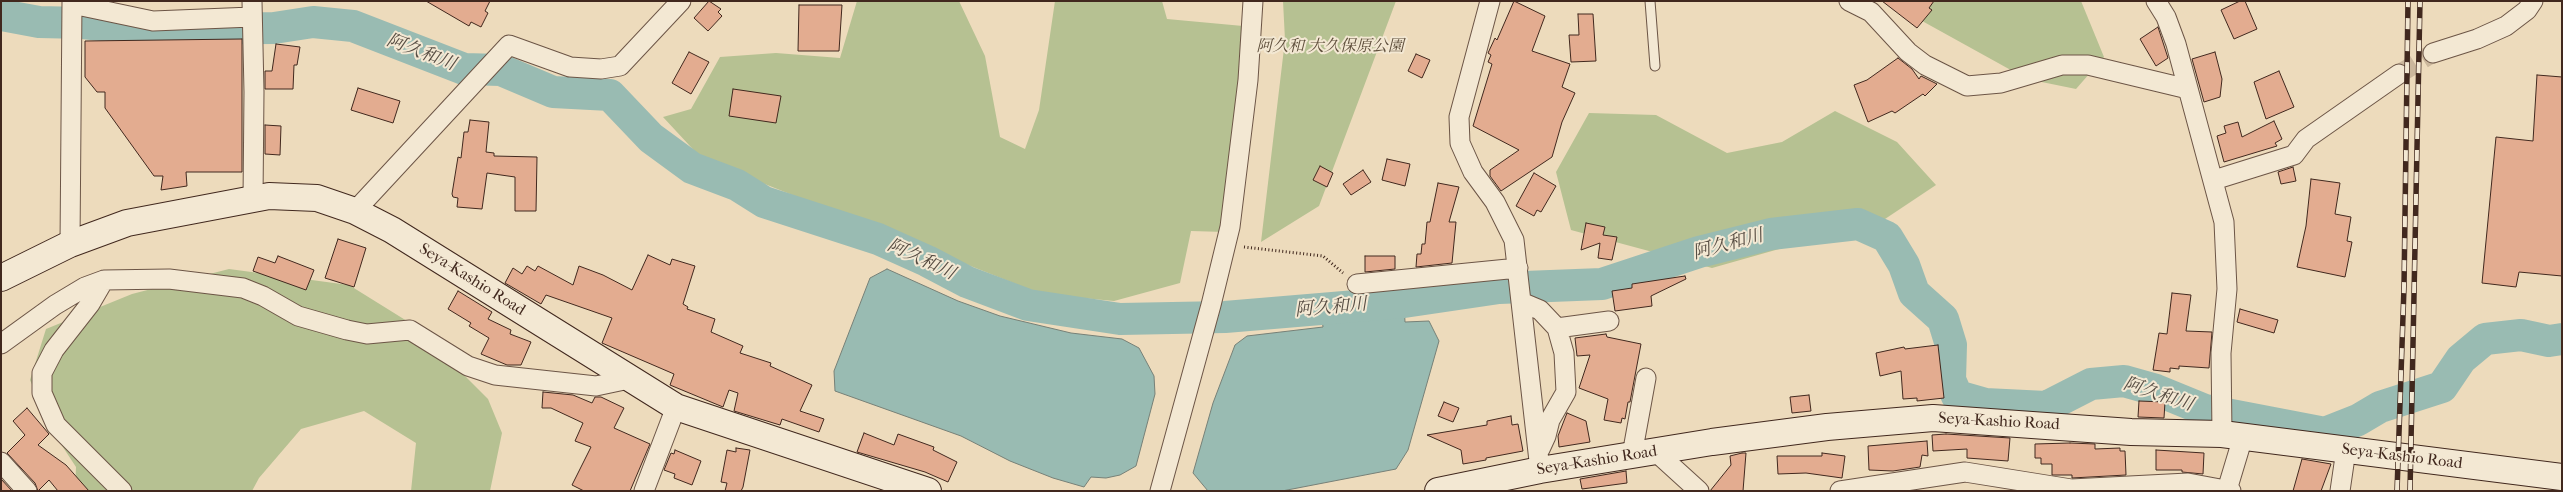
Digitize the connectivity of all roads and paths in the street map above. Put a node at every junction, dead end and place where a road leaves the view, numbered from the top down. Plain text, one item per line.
1 (681, 1) edge
2 (1253, 1) edge
3 (1490, 1) edge
4 (1650, 1) edge
5 (1850, 1) edge
6 (2156, 1) edge
7 (2533, 1) edge
8 (72, 6) edge
9 (252, 9) edge
10 (2433, 53) tunnel mouth
11 (1655, 66) dead end
12 (2399, 74) tunnel mouth
13 (2188, 89) junction
14 (2214, 180) junction
15 (254, 199) junction
16 (355, 211) junction
17 (70, 244) junction
18 (1226, 244) junction
19 (1518, 272) junction
20 (1, 278) edge
21 (104, 280) junction
22 (1357, 284) joint
23 (1521, 300) junction
24 (1609, 321) dead end
25 (1557, 328) junction
26 (1, 344) edge
27 (1646, 378) dead end
28 (629, 379) junction
29 (676, 407) junction
30 (2229, 431) junction
31 (2346, 450) junction
32 (1644, 453) junction
33 (1539, 461) junction
34 (1, 462) edge
35 (2562, 477) edge
36 (2229, 490) edge
37 (26, 491) edge
38 (122, 491) edge
39 (644, 491) edge
40 (928, 491) edge
41 (1160, 491) edge
42 (1438, 491) edge
43 (1699, 491) edge
44 (1840, 491) edge
45 (2340, 491) edge

1 - 16 street
2 - 18 street
3 - 19 street
4 - 11 lane
5 - 13 street
6 - 13 street
7 - 10 street
8 - 9 street
8 - 17 street
9 - 15 street
12 - 14 street
13 - 14 street
14 - 30 street
15 - 16 main road, Seya-Kashio Road
15 - 17 main road, Seya-Kashio Road
16 - 28 main road, Seya-Kashio Road
17 - 20 main road, Seya-Kashio Road
18 - 22 path
18 - 41 street
19 - 22 street
19 - 23 street
21 - 26 street
21 - 28 street
21 - 38 street
23 - 25 street
23 - 33 street
24 - 25 street
25 - 33 street
27 - 32 street
28 - 29 main road, Seya-Kashio Road
29 - 39 street
29 - 40 main road, Seya-Kashio Road
30 - 31 main road, Seya-Kashio Road
30 - 32 main road, Seya-Kashio Road
30 - 36 street
31 - 35 main road, Seya-Kashio Road
31 - 45 street
32 - 33 main road, Seya-Kashio Road
32 - 43 street
33 - 42 main road, Seya-Kashio Road
34 - 37 street
36 - 44 street

